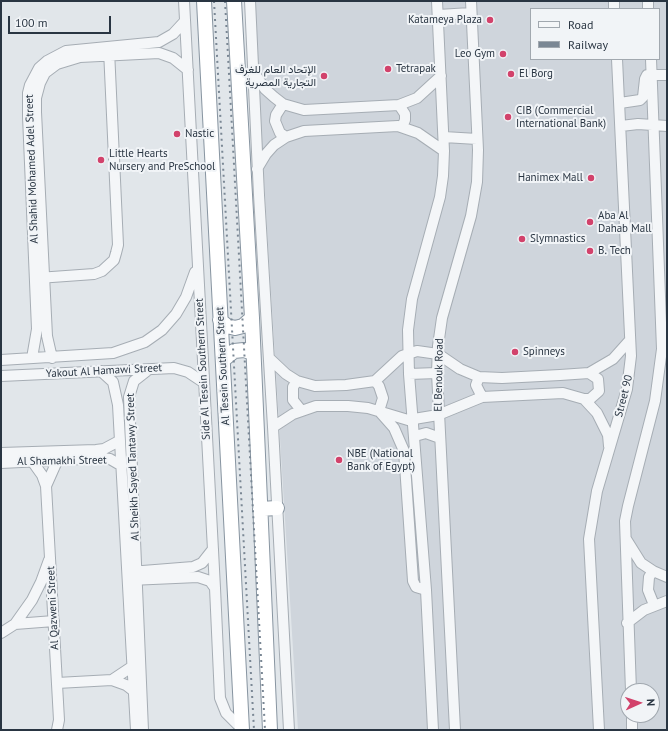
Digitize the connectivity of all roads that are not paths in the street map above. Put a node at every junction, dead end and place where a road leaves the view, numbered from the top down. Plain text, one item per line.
1 (184, 1) edge
2 (204, 1) edge
3 (234, 1) edge
4 (250, 1) edge
5 (437, 1) edge
6 (470, 1) edge
7 (471, 13) junction
8 (438, 15) junction
9 (185, 21) junction
10 (109, 51) junction
11 (617, 60) edge
12 (651, 60) edge
13 (188, 70) junction
14 (253, 71) junction
15 (651, 74) junction
16 (667, 75) edge
17 (442, 76) junction
18 (620, 103) junction
19 (283, 104) junction
20 (399, 105) junction
21 (402, 126) junction
22 (621, 126) junction
23 (654, 126) junction
24 (667, 126) edge
25 (444, 137) junction
26 (286, 138) junction
27 (477, 139) junction
28 (444, 151) junction
29 (257, 169) junction
30 (197, 264) junction
31 (40, 278) junction
32 (252, 318) junction
33 (220, 320) junction
34 (630, 340) junction
35 (253, 353) junction
36 (408, 353) junction
37 (438, 354) junction
38 (32, 358) junction
39 (52, 358) junction
40 (269, 358) junction
41 (1, 360) edge
42 (223, 360) junction
43 (148, 370) junction
44 (101, 371) junction
45 (437, 373) junction
46 (589, 373) junction
47 (409, 374) junction
48 (1, 376) edge
49 (479, 377) junction
50 (297, 381) junction
51 (375, 381) junction
52 (203, 382) junction
53 (482, 397) junction
54 (584, 399) junction
55 (301, 410) junction
56 (379, 411) junction
57 (438, 415) junction
58 (413, 420) junction
59 (273, 427) junction
60 (415, 436) junction
61 (440, 438) junction
62 (119, 441) junction
63 (609, 451) junction
64 (1, 452) edge
65 (96, 454) junction
66 (58, 459) junction
67 (32, 461) junction
68 (1, 463) edge
69 (417, 463) junction
70 (406, 464) junction
71 (122, 466) junction
72 (46, 486) junction
73 (277, 508) junction
74 (260, 509) junction
75 (625, 538) junction
76 (213, 549) junction
77 (50, 556) junction
78 (653, 571) junction
79 (132, 576) junction
80 (667, 577) edge
81 (215, 588) junction
82 (426, 590) junction
83 (667, 601) edge
84 (654, 605) junction
85 (54, 621) junction
86 (627, 623) junction
87 (15, 624) junction
88 (1, 634) edge
89 (133, 666) junction
90 (112, 680) junction
91 (57, 683) junction
92 (630, 683) edge
93 (135, 692) junction
94 (140, 726) edge
95 (57, 730) edge
96 (242, 730) edge
97 (270, 730) edge
98 (289, 730) edge
99 (433, 730) edge
100 (455, 730) edge
101 (598, 730) edge

1 - 9 street, Side Al Tesein Southern Street
2 - 33 highway, Al Tesein Southern Street
3 - 32 highway
4 - 14 street
5 - 8 street
6 - 7 street, El Benouk Road
7 - 8 street
7 - 27 street, El Benouk Road
8 - 17 street
9 - 10 street, Al Shahid Mohamed Adel Street
9 - 13 street, Side Al Tesein Southern Street
10 - 13 street, Al Shahid Mohamed Adel Street
10 - 31 street, Al Shahid Mohamed Adel Street
10 - 31 street
11 - 18 street, Street 90
12 - 15 street
13 - 30 street, Side Al Tesein Southern Street
14 - 19 street
14 - 29 street
15 - 16 street
15 - 18 street
15 - 23 street
17 - 20 street
17 - 25 street
18 - 22 street, Street 90
19 - 20 street
19 - 26 street
20 - 21 street
21 - 26 street
21 - 28 street
22 - 23 street
22 - 34 street, Street 90
23 - 24 street
23 - 75 street
25 - 27 street
25 - 28 street
26 - 29 street
27 - 37 street, El Benouk Road
28 - 36 street
29 - 40 street
30 - 39 street, Yakout Al Hamawi Street
30 - 52 street, Side Al Tesein Southern Street
31 - 38 street, Al Shahid Mohamed Adel Street
31 - 39 street, Al Shahid Mohamed Adel Street
32 - 33 highway
32 - 35 highway
33 - 42 highway, Al Tesein Southern Street
34 - 46 street
34 - 63 street, Street 90
35 - 42 highway
35 - 74 highway
36 - 37 street
36 - 47 street
36 - 51 street
37 - 45 street, El Benouk Road
37 - 49 street
38 - 39 street, Yakout Al Hamawi Street
38 - 41 street, Yakout Al Hamawi Street
40 - 50 street
40 - 59 street
42 - 96 highway, Al Tesein Southern Street
43 - 44 street, Yakout Al Hamawi Street
43 - 52 street, Yakout Al Hamawi Street
43 - 79 street, Al Sheikh Sayed Tantawy Street
44 - 48 street, Yakout Al Hamawi Street
44 - 62 street, Al Sheikh Sayed Tantawy Street
45 - 47 street
45 - 57 street, El Benouk Road
46 - 49 street
46 - 54 street
47 - 58 street
49 - 53 street
50 - 51 street
50 - 55 street
51 - 56 street
52 - 76 street, Side Al Tesein Southern Street
53 - 54 street
53 - 57 street
54 - 63 street
55 - 56 street
55 - 59 street
56 - 58 street
56 - 70 street
57 - 58 street
57 - 61 street, El Benouk Road
58 - 60 street
59 - 73 street
60 - 61 street
60 - 69 street
61 - 100 street, El Benouk Road
62 - 65 street, Al Shamakhi Street
62 - 71 street, Al Sheikh Sayed Tantawy Street
63 - 101 street, Street 90
64 - 65 street, Al Shamakhi Street
65 - 66 street, Al Shamakhi Street
65 - 71 street, Al Shamakhi Street
66 - 67 street, Al Shamakhi Street
66 - 72 street, Al Qazweni Street
67 - 68 street, Al Shamakhi Street
67 - 72 street, Al Qazweni Street
69 - 70 street
69 - 82 street
70 - 82 street
71 - 79 street, Al Sheikh Sayed Tantawy Street
72 - 77 street, Al Qazweni Street
73 - 74 highway
73 - 98 street
74 - 97 highway
75 - 78 street
75 - 86 street
76 - 79 street
76 - 81 street, Side Al Tesein Southern Street
77 - 85 street, Al Qazweni Street
77 - 87 street
78 - 80 street
78 - 84 street
79 - 81 street
79 - 89 street, Al Sheikh Sayed Tantawy Street
79 - 94 street, Al Sheikh Sayed Tantawy Street
81 - 96 street, Side Al Tesein Southern Street
82 - 99 street
83 - 84 street
84 - 86 street
85 - 87 street
85 - 91 street, Al Qazweni Street
86 - 92 street
87 - 88 street
89 - 90 street
89 - 93 street, Al Sheikh Sayed Tantawy Street
90 - 91 street
90 - 93 street
91 - 95 street, Al Qazweni Street
93 - 94 street, Al Sheikh Sayed Tantawy Street

